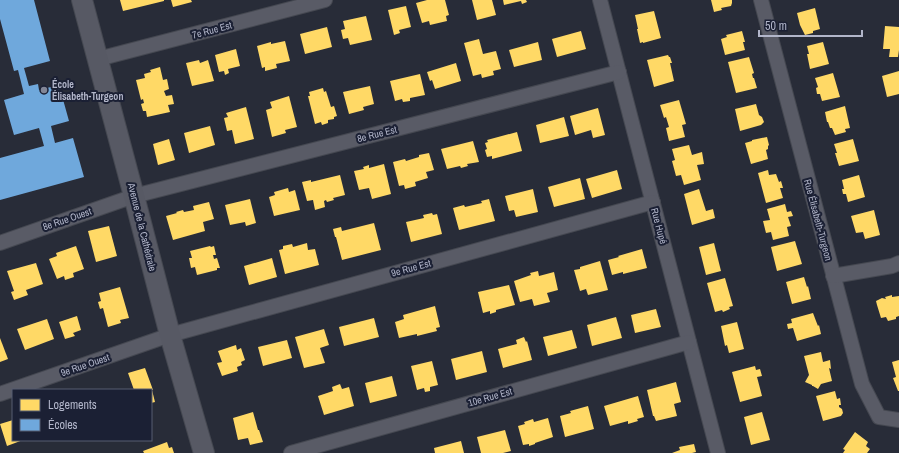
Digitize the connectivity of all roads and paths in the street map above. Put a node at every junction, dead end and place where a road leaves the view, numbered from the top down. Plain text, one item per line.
1 (82, 0) edge
2 (325, 0) edge
3 (600, 0) edge
4 (760, 0) edge
5 (98, 59) junction
6 (619, 72) junction
7 (134, 196) junction
8 (653, 202) junction
9 (0, 243) edge
10 (899, 263) edge
11 (833, 276) junction
12 (170, 335) junction
13 (689, 342) junction
14 (14, 389) edge
15 (12, 390) edge
16 (0, 394) edge
17 (899, 420) edge
18 (204, 453) edge
19 (291, 453) edge
20 (718, 453) edge

1 - 5 street, Avenue de la Cathédrale
2 - 5 street, 7e Rue Est
3 - 6 street, Rue Hupé
4 - 11 street, Rue Élisabeth-Turgeon
5 - 7 street, Avenue de la Cathédrale
6 - 7 street, 8e Rue Est
6 - 8 street, Rue Hupé
7 - 9 street, 8e Rue Ouest
7 - 12 street, Avenue de la Cathédrale
8 - 12 street, 9e Rue Est
8 - 13 street, Rue Hupé
10 - 11 street
11 - 17 street, Rue Élisabeth-Turgeon
12 - 14 street, 9e Rue Ouest
12 - 18 street, Avenue de la Cathédrale
13 - 19 street, 10e Rue Est
13 - 20 street, Rue Hupé
15 - 16 street, 9e Rue Ouest

